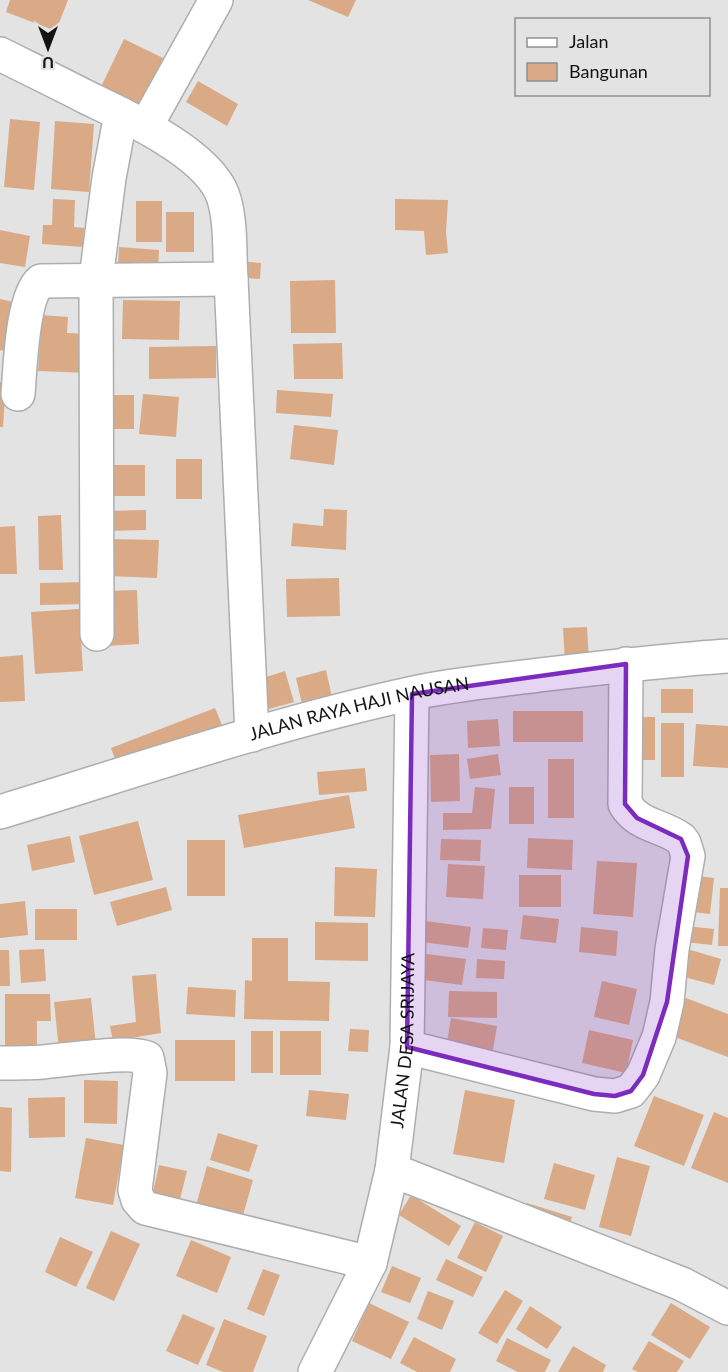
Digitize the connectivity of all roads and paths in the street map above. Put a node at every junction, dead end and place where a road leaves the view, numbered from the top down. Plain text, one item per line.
1 (216, 0) edge
2 (0, 54) edge
3 (133, 120) junction
4 (96, 279) junction
5 (231, 279) junction
6 (18, 394) dead end
7 (97, 634) dead end
8 (728, 656) edge
9 (626, 664) junction
10 (412, 694) junction
11 (252, 735) junction
12 (0, 812) edge
13 (407, 1047) junction
14 (0, 1063) edge
15 (392, 1170) junction
16 (370, 1263) junction
17 (728, 1308) edge
18 (315, 1372) edge

1 - 3 street
2 - 3 street
3 - 4 street
3 - 5 street
4 - 5 street
4 - 6 street
4 - 7 street
5 - 11 street
8 - 9 street, JALAN RAYA HAJI NAUSAN
9 - 10 street, JALAN RAYA HAJI NAUSAN
9 - 13 street
10 - 11 street, JALAN RAYA HAJI NAUSAN
10 - 13 street, JALAN DESA SRIJAYA
11 - 12 street, JALAN RAYA HAJI NAUSAN
13 - 15 street, JALAN DESA SRIJAYA
14 - 16 street
15 - 16 street, JALAN DESA SRIJAYA
15 - 17 street
16 - 18 street, JALAN DESA SRIJAYA

